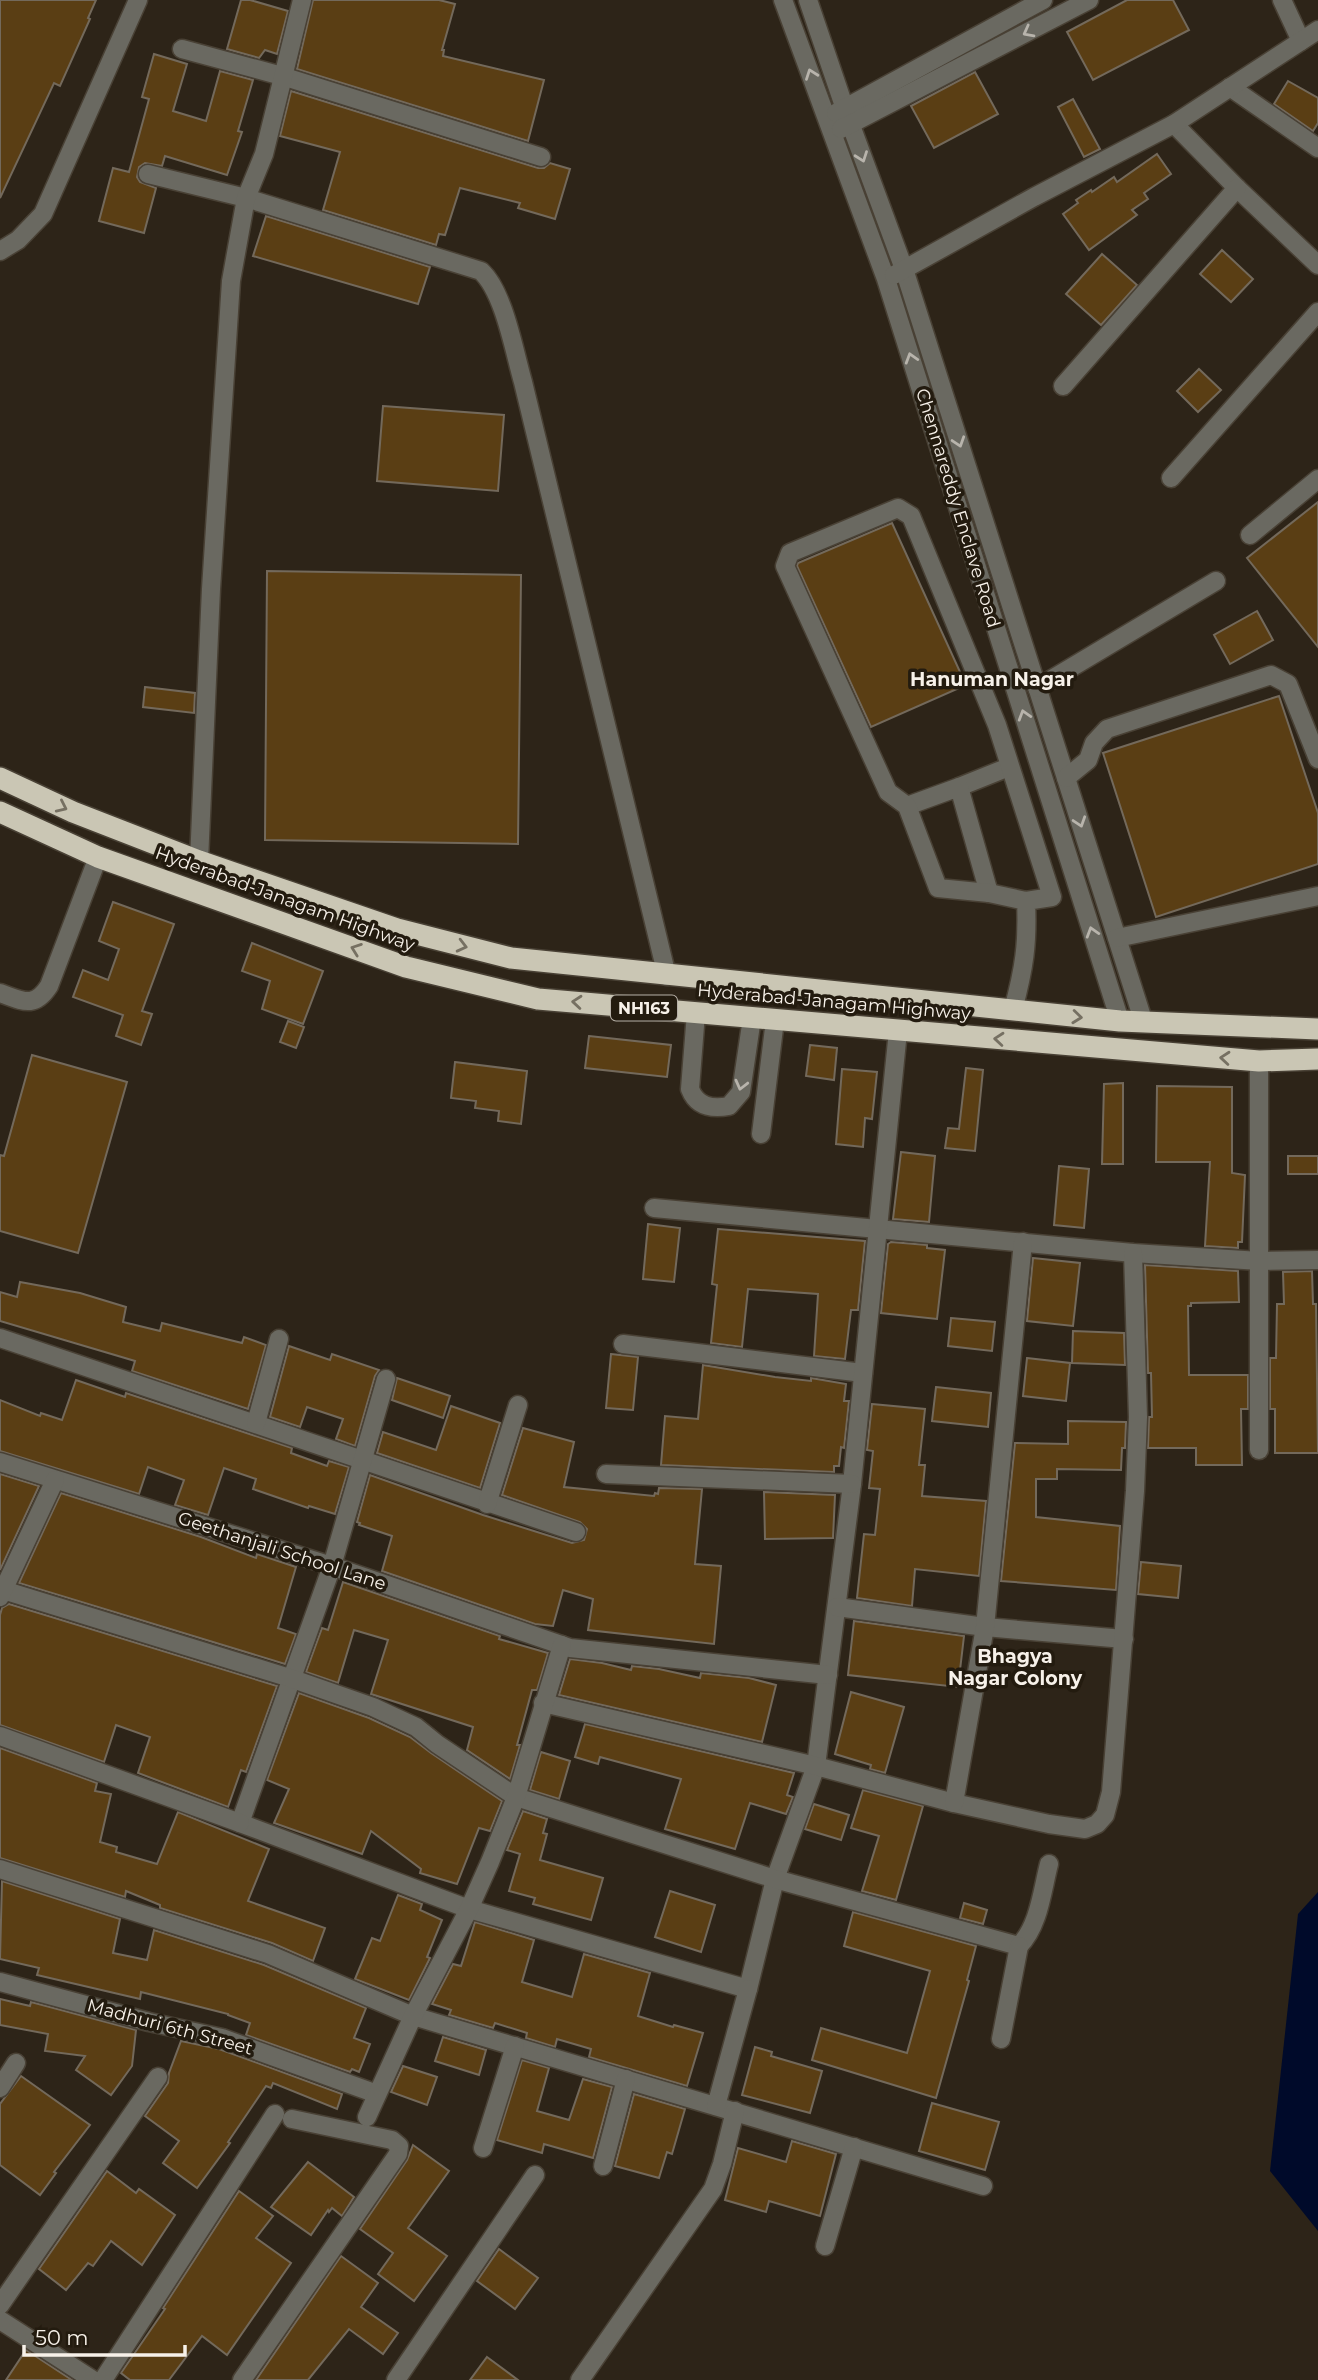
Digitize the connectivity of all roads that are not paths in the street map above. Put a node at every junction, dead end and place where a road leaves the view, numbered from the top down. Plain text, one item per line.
1 (138, 0) edge
2 (302, 0) edge
3 (783, 0) edge
4 (808, 0) edge
5 (1045, 0) edge
6 (1089, 0) edge
7 (1282, 0) edge
8 (1056, 17) junction
9 (1318, 30) edge
10 (1301, 41) junction
11 (182, 49) dead end
12 (943, 54) junction
13 (952, 71) junction
14 (282, 76) junction
15 (911, 83) junction
16 (1230, 87) junction
17 (847, 116) junction
18 (1174, 124) junction
19 (830, 126) junction
20 (1318, 148) edge
21 (541, 157) dead end
22 (148, 174) dead end
23 (1237, 188) junction
24 (246, 198) junction
25 (0, 251) edge
26 (1318, 265) edge
27 (904, 270) junction
28 (886, 279) junction
29 (1318, 312) edge
30 (1063, 386) dead end
31 (1171, 478) dead end
32 (1318, 478) edge
33 (1250, 536) dead end
34 (1216, 581) dead end
35 (1037, 688) junction
36 (1318, 759) edge
37 (1009, 767) junction
38 (0, 778) edge
39 (1066, 778) junction
40 (959, 787) junction
41 (908, 806) junction
42 (0, 812) edge
43 (98, 857) junction
44 (199, 861) junction
45 (248, 878) junction
46 (989, 893) junction
47 (1318, 896) edge
48 (1026, 901) junction
49 (240, 908) junction
50 (1117, 938) junction
51 (667, 976) junction
52 (0, 993) edge
53 (1013, 1010) junction
54 (696, 1013) junction
55 (752, 1018) junction
56 (775, 1020) junction
57 (1143, 1020) junction
58 (1120, 1021) junction
59 (1318, 1028) edge
60 (898, 1031) junction
61 (1318, 1059) edge
62 (1259, 1061) junction
63 (761, 1134) dead end
64 (654, 1208) dead end
65 (879, 1228) junction
66 (1023, 1242) junction
67 (1133, 1253) junction
68 (1318, 1260) edge
69 (1259, 1261) junction
70 (0, 1338) edge
71 (279, 1339) dead end
72 (624, 1344) dead end
73 (863, 1373) junction
74 (386, 1379) dead end
75 (518, 1405) dead end
76 (256, 1423) junction
77 (1259, 1450) dead end
78 (363, 1461) junction
79 (0, 1462) edge
80 (606, 1474) dead end
81 (55, 1480) junction
82 (852, 1484) junction
83 (487, 1504) junction
84 (576, 1532) dead end
85 (332, 1566) junction
86 (1, 1592) edge
87 (837, 1607) junction
88 (985, 1627) junction
89 (1124, 1639) junction
90 (562, 1645) junction
91 (828, 1675) junction
92 (290, 1678) junction
93 (543, 1703) junction
94 (0, 1736) edge
95 (816, 1766) junction
96 (516, 1797) junction
97 (954, 1803) junction
98 (240, 1824) junction
99 (1049, 1864) dead end
100 (0, 1869) edge
101 (775, 1879) junction
102 (469, 1909) junction
103 (1019, 1946) junction
104 (0, 1982) edge
105 (748, 1989) junction
106 (412, 2016) junction
107 (1000, 2039) dead end
108 (515, 2046) junction
109 (16, 2063) dead end
110 (158, 2077) dead end
111 (626, 2079) junction
112 (0, 2088) edge
113 (377, 2094) junction
114 (716, 2106) junction
115 (735, 2111) junction
116 (366, 2117) dead end
117 (854, 2147) junction
118 (484, 2148) dead end
119 (603, 2166) dead end
120 (535, 2175) dead end
121 (983, 2186) dead end
122 (825, 2246) dead end
123 (0, 2305) edge
124 (0, 2320) edge
125 (93, 2380) edge
126 (103, 2380) edge
127 (243, 2380) edge
128 (396, 2380) edge
129 (580, 2380) edge

1 - 25 street
2 - 14 street
19 -> 3 street, Chennareddy Enclave Road
4 - 17 street, Chennareddy Enclave Road
5 - 8 street
5 - 12 street
6 - 8 street
7 - 10 street
8 -> 13 street
9 - 10 street
10 - 16 street
11 - 14 street
12 - 13 street
12 - 15 street
13 - 15 street
14 - 21 street
14 - 24 street
15 - 17 street
16 - 18 street
16 - 20 street
17 - 19 street
17 -> 27 street, Chennareddy Enclave Road
18 - 23 street
18 - 27 street
19 - 28 street, Chennareddy Enclave Road
22 - 24 street
23 - 26 street
23 - 30 street
24 - 44 street
24 - 51 street
27 - 28 street
27 -> 35 street, Chennareddy Enclave Road
58 -> 28 street, Chennareddy Enclave Road
29 - 31 street
32 - 33 street
34 - 35 street
35 - 39 street, Chennareddy Enclave Road
36 - 39 street
37 - 40 street
37 - 41 street
37 - 48 street
38 -> 44 highway, Hyderabad-Janagam Highway / NH163
39 -> 50 street, Chennareddy Enclave Road
40 - 41 street
40 - 46 street
41 - 46 street
42 - 43 highway, Hyderabad-Janagam Highway / NH163
43 - 49 highway, Hyderabad-Janagam Highway / NH163
43 - 52 street
44 - 45 highway, Hyderabad-Janagam Highway / NH163
45 - 49 highway
45 -> 51 highway, Hyderabad-Janagam Highway / NH163
46 - 48 street
47 - 50 street
48 - 53 street
54 -> 49 highway, Hyderabad-Janagam Highway / NH163
50 - 57 street, Chennareddy Enclave Road
51 - 53 highway, Hyderabad-Janagam Highway / NH163
53 -> 58 highway, Hyderabad-Janagam Highway / NH163
54 - 55 highway, Hyderabad-Janagam Highway / NH163
55 -> 54 street
55 - 56 highway, Hyderabad-Janagam Highway / NH163
56 - 60 highway, Hyderabad-Janagam Highway / NH163
56 - 63 street
57 - 58 highway, Hyderabad-Janagam Highway / NH163
57 - 59 highway, Hyderabad-Janagam Highway / NH163
62 -> 60 highway, Hyderabad-Janagam Highway / NH163
60 - 65 street
61 - 62 highway, Hyderabad-Janagam Highway / NH163
62 - 69 street
64 - 65 street
65 - 66 street
65 - 73 street
66 - 67 street
66 - 88 street
67 - 69 street
67 - 89 street
68 - 69 street
69 - 77 street
70 - 76 street
71 - 76 street
72 - 73 street
73 - 82 street
74 - 78 street
75 - 83 street
76 - 78 street
78 - 83 street
78 - 85 street
79 - 81 street, Geethanjali School Lane
80 - 82 street
81 - 85 street, Geethanjali School Lane
81 - 86 street
82 - 87 street
83 - 84 street
85 - 90 street, Geethanjali School Lane
85 - 92 street
86 - 92 street
87 - 88 street
87 - 91 street
88 - 89 street
88 - 97 street
89 - 97 street
90 - 91 street, Geethanjali School Lane
90 - 93 street
91 - 95 street
92 - 96 street
92 - 98 street
93 - 95 street
93 - 96 street
94 - 98 street
95 - 97 street
95 - 101 street
96 - 101 street
96 - 102 street
98 - 102 street
99 - 103 street
100 - 106 street
101 - 103 street
101 - 105 street
102 - 105 street
102 - 106 street
103 - 107 street
104 - 113 street, Madhuri 6th Street
105 - 114 street
106 - 108 street
106 - 113 street
108 - 111 street
108 - 118 street
109 - 112 street
110 - 123 street
111 - 114 street
111 - 119 street
113 - 116 street
114 - 115 street
115 - 117 street
115 - 129 street
117 - 121 street
117 - 122 street
120 - 128 street
124 - 125 street
126 - 127 street

